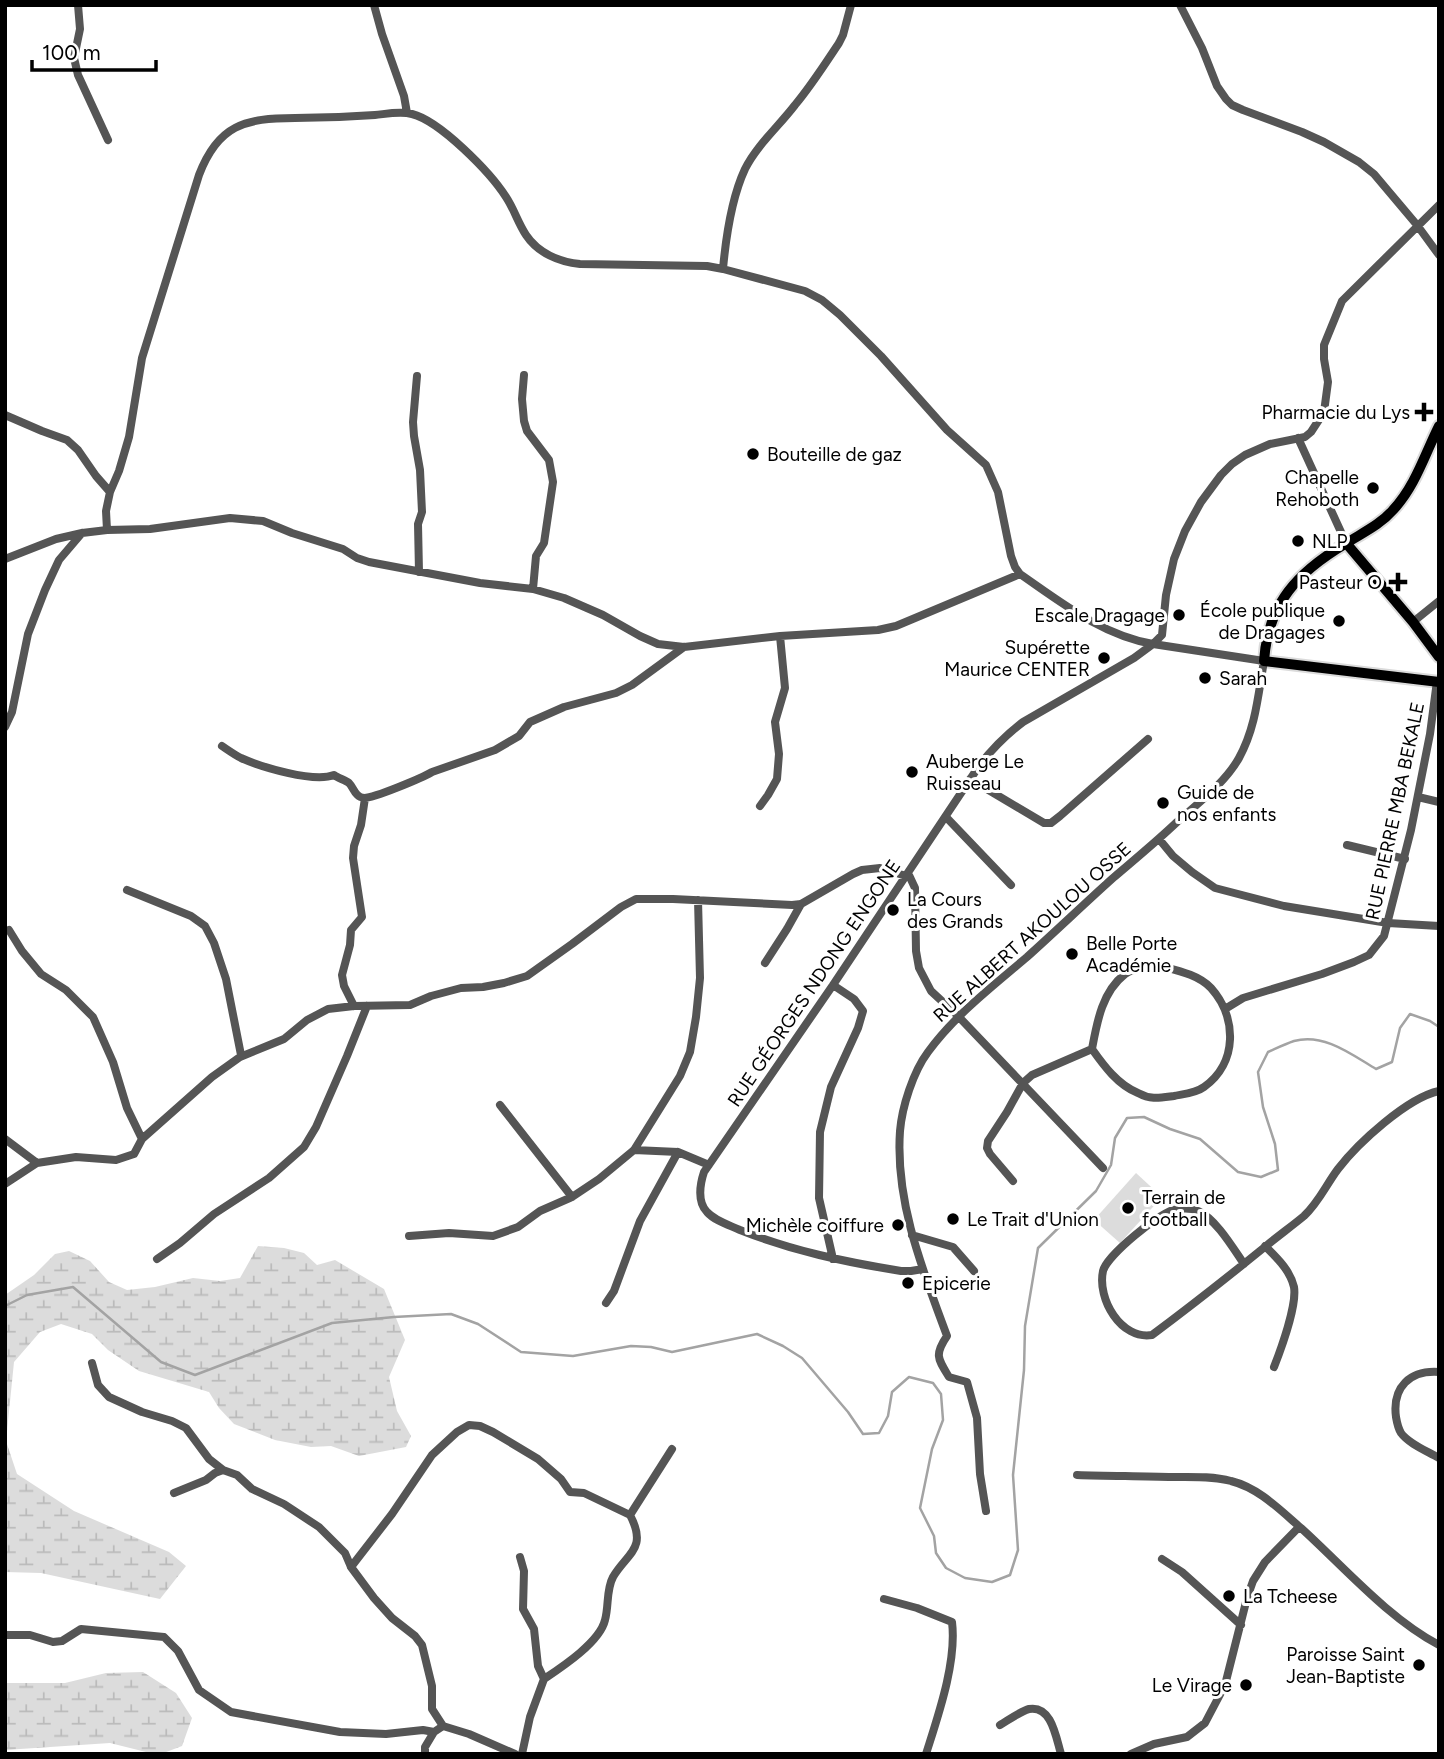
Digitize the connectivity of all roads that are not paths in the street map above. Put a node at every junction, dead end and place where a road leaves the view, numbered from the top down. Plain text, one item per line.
1 (78, 5) edge
2 (374, 5) edge
3 (851, 5) edge
4 (1180, 5) edge
5 (407, 113) junction
6 (108, 141) dead end
7 (1439, 205) edge
8 (1417, 225) junction
9 (1439, 255) edge
10 (723, 269) junction
11 (524, 374) dead end
12 (417, 376) dead end
13 (5, 415) edge
14 (1439, 426) edge
15 (1298, 438) junction
16 (110, 492) junction
17 (107, 530) junction
18 (82, 533) junction
19 (1346, 543) junction
20 (5, 559) edge
21 (419, 572) junction
22 (1020, 574) junction
23 (533, 589) junction
24 (1439, 601) edge
25 (1413, 622) junction
26 (779, 636) junction
27 (1153, 644) junction
28 (684, 647) junction
29 (1439, 657) edge
30 (1264, 661) junction
31 (1438, 681) edge
32 (5, 727) edge
33 (1148, 739) dead end
34 (222, 746) dead end
35 (970, 779) junction
36 (1418, 797) junction
37 (365, 798) junction
38 (1439, 802) edge
39 (760, 806) dead end
40 (946, 817) junction
41 (1159, 839) junction
42 (1347, 845) dead end
43 (1405, 859) junction
44 (907, 875) junction
45 (1012, 885) dead end
46 (127, 890) dead end
47 (698, 900) junction
48 (801, 904) junction
49 (1388, 923) junction
50 (1439, 926) edge
51 (9, 930) dead end
52 (765, 963) dead end
53 (833, 985) junction
54 (354, 1006) junction
55 (367, 1006) junction
56 (1225, 1009) junction
57 (958, 1016) junction
58 (1091, 1049) junction
59 (240, 1057) junction
60 (1023, 1083) junction
61 (1439, 1091) edge
62 (500, 1105) dead end
63 (5, 1139) edge
64 (142, 1139) junction
65 (634, 1150) junction
66 (678, 1152) junction
67 (37, 1163) junction
68 (709, 1165) junction
69 (1103, 1168) dead end
70 (1013, 1181) dead end
71 (5, 1184) edge
72 (572, 1197) junction
73 (912, 1235) junction
74 (409, 1236) dead end
75 (1265, 1246) junction
76 (157, 1259) dead end
77 (833, 1259) junction
78 (1244, 1264) junction
79 (923, 1269) junction
80 (974, 1271) dead end
81 (606, 1303) dead end
82 (92, 1363) dead end
83 (1274, 1367) dead end
84 (1439, 1372) edge
85 (673, 1449) dead end
86 (1439, 1458) edge
87 (223, 1470) junction
88 (1077, 1475) dead end
89 (174, 1493) dead end
90 (986, 1511) dead end
91 (630, 1515) junction
92 (1299, 1527) junction
93 (520, 1557) dead end
94 (1162, 1559) dead end
95 (351, 1567) junction
96 (884, 1599) dead end
97 (1241, 1625) junction
98 (5, 1635) edge
99 (1439, 1645) edge
100 (544, 1679) junction
101 (1000, 1725) dead end
102 (443, 1726) junction
103 (434, 1732) junction
104 (425, 1754) edge
105 (515, 1754) edge
106 (522, 1754) edge
107 (926, 1754) edge
108 (1061, 1754) edge
109 (1131, 1754) edge

1 - 6 street
2 - 5 street
3 - 10 street
4 - 8 street
5 - 10 street
5 - 16 street
7 - 8 street
8 - 9 street
8 - 15 street
10 - 22 street
11 - 23 street
12 - 21 street
13 - 16 street
14 - 19 main road
15 - 19 street
15 - 27 street
16 - 17 street
17 - 18 street
17 - 21 street
18 - 20 street
18 - 32 street
19 - 25 main road
19 - 30 main road
21 - 23 street
22 - 26 street
22 - 27 street
23 - 28 street
24 - 25 street
25 - 29 main road
26 - 28 street
26 - 39 street
27 - 30 street
27 - 35 street, RUE GÉORGES NDONG ENGONE
28 - 37 street
30 - 31 main road
30 - 41 street, RUE ALBERT AKOULOU OSSE
31 - 36 street, RUE PIERRE MBA BEKALE
33 - 35 street
34 - 37 street
35 - 40 street, RUE GÉORGES NDONG ENGONE
36 - 38 street
36 - 43 street, RUE PIERRE MBA BEKALE
37 - 54 street
40 - 44 street, RUE GÉORGES NDONG ENGONE
40 - 45 street
41 - 49 street
41 - 57 street, RUE ALBERT AKOULOU OSSE
42 - 43 street
43 - 49 street, RUE PIERRE MBA BEKALE
44 - 48 street
44 - 53 street, RUE GÉORGES NDONG ENGONE
44 - 57 street
46 - 59 street
47 - 48 street
47 - 55 street
47 - 65 street
48 - 52 street
49 - 50 street
49 - 56 street, RUE PIERRE MBA BEKALE
51 - 64 street
53 - 68 street, RUE GÉORGES NDONG ENGONE
53 - 77 street
54 - 55 street
54 - 59 street
55 - 76 street
56 - 58 street
56 - 58 street
57 - 60 street
57 - 73 street, RUE ALBERT AKOULOU OSSE
58 - 60 street
59 - 64 street
60 - 69 street
60 - 70 street
61 - 75 street
62 - 72 street
63 - 67 street
64 - 67 street
65 - 66 street
65 - 72 street
66 - 68 street
66 - 81 street
67 - 71 street
68 - 77 street, RUE GÉORGES NDONG ENGONE
72 - 74 street
73 - 79 street, RUE ALBERT AKOULOU OSSE
73 - 80 street
75 - 78 street
75 - 83 street
77 - 79 street, RUE GÉORGES NDONG ENGONE
78 - 78 street
79 - 90 street, RUE ALBERT AKOULOU OSSE
82 - 87 street
84 - 86 street
85 - 91 street
87 - 89 street
87 - 95 street
88 - 92 street
91 - 95 street
91 - 100 street
92 - 97 street
92 - 99 street
93 - 100 street
94 - 97 street
95 - 102 street
96 - 107 street
97 - 109 street
98 - 103 street
100 - 106 street
101 - 108 street
102 - 103 street
102 - 105 street
103 - 104 street

